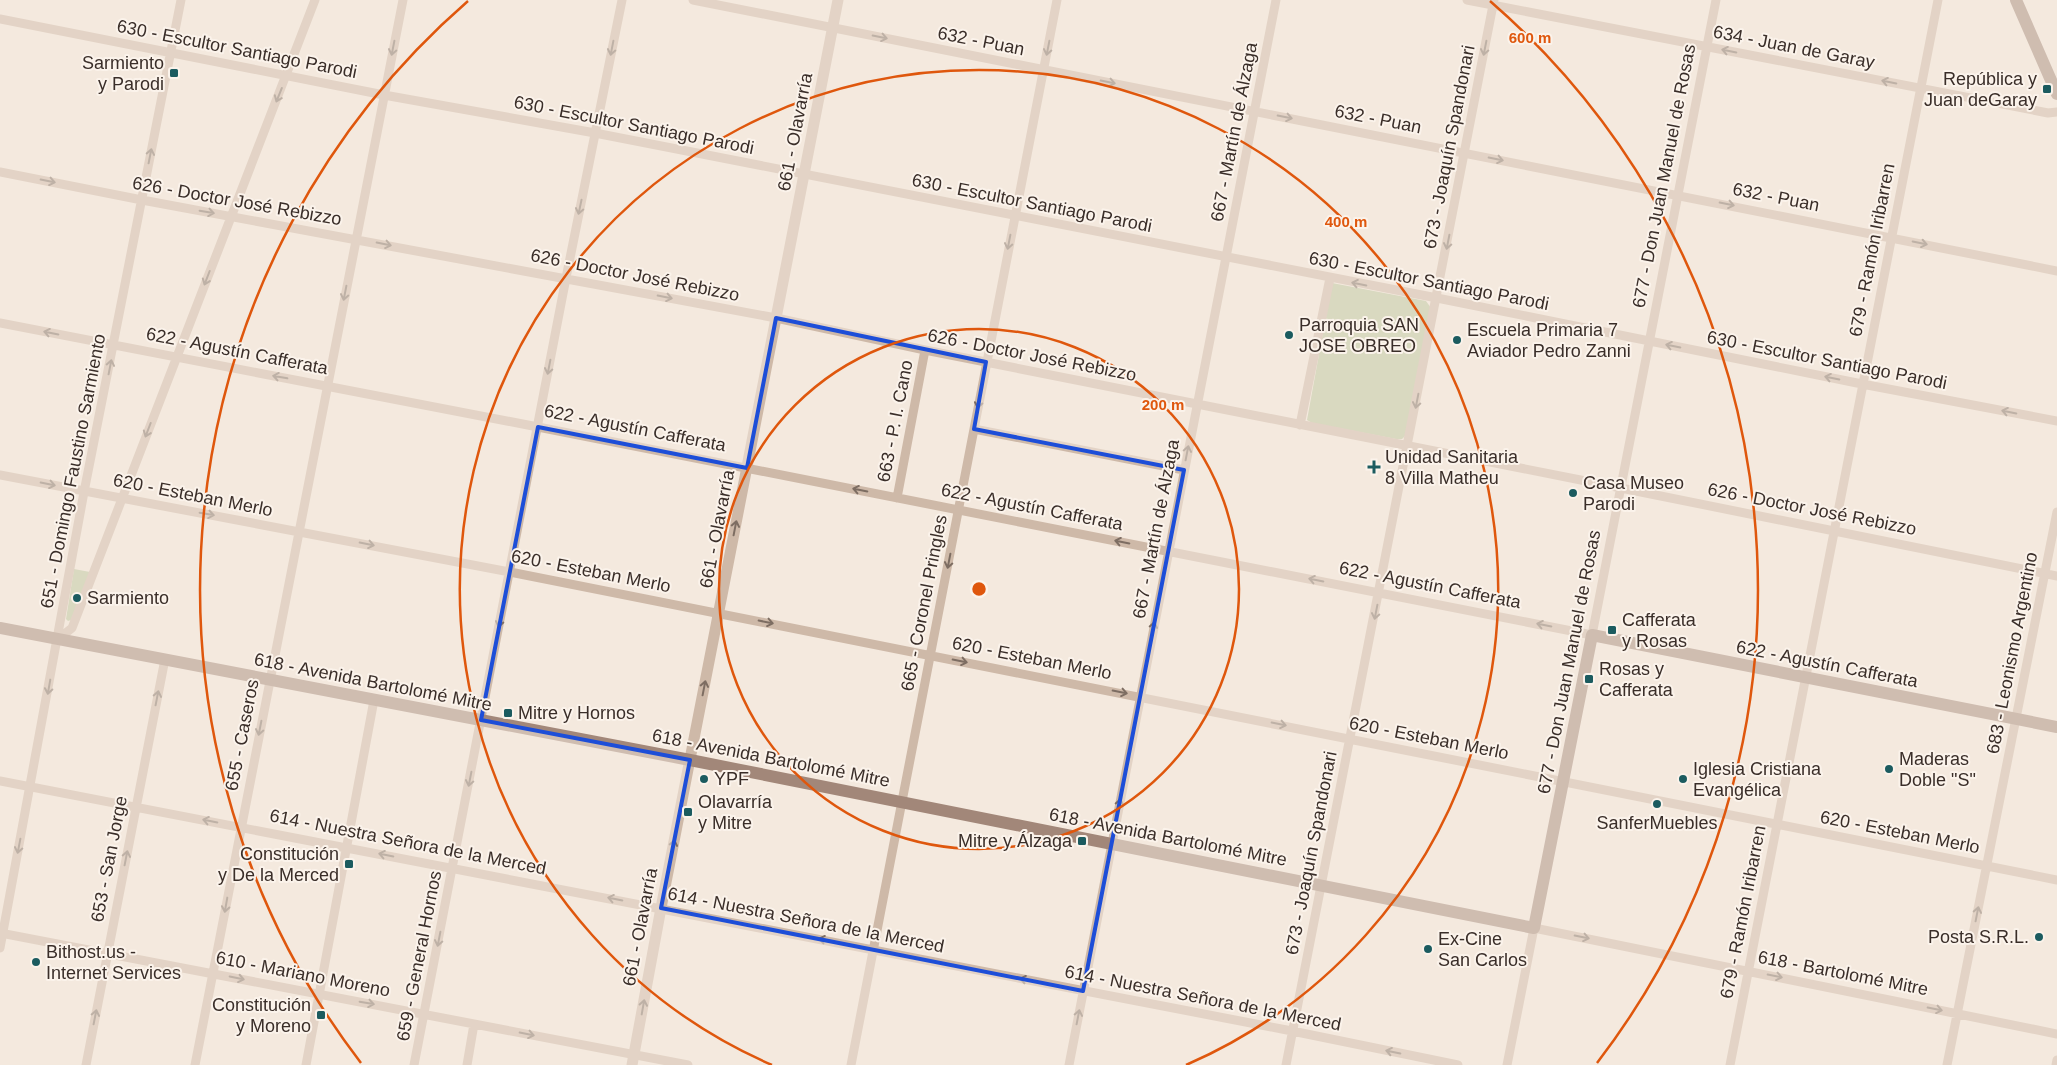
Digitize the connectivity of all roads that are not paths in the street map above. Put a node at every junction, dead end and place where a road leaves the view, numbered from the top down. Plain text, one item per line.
1 (181, 0) edge
2 (315, 0) edge
3 (403, 0) edge
4 (622, 0) edge
5 (693, 0) edge
6 (838, 0) edge
7 (1057, 0) edge
8 (1276, 0) edge
9 (1467, 0) edge
10 (1716, 0) edge
11 (1938, 0) edge
12 (2016, 0) edge
13 (1494, 3) edge
14 (0, 19) edge
15 (832, 28) junction
16 (1707, 47) junction
17 (170, 53) junction
18 (1043, 70) junction
19 (287, 75) junction
20 (1920, 88) junction
21 (2057, 94) edge
22 (384, 95) junction
23 (1254, 111) junction
24 (2057, 112) edge
25 (595, 134) junction
26 (1465, 152) junction
27 (0, 172) edge
28 (804, 175) junction
29 (1679, 194) junction
30 (142, 200) junction
31 (231, 216) junction
32 (1014, 216) junction
33 (1891, 237) junction
34 (356, 239) junction
35 (1226, 257) junction
36 (2057, 271) edge
37 (566, 278) junction
38 (1330, 278) junction
39 (1437, 298) junction
40 (776, 318) junction
41 (0, 323) edge
42 (1650, 341) junction
43 (114, 346) junction
44 (925, 350) junction
45 (176, 358) junction
46 (986, 362) junction
47 (1862, 384) junction
48 (328, 386) junction
49 (1196, 404) junction
50 (2057, 421) edge
51 (1300, 425) junction
52 (538, 427) junction
53 (974, 429) junction
54 (1408, 446) junction
55 (747, 468) junction
56 (1184, 470) junction
57 (0, 475) edge
58 (1622, 488) junction
59 (84, 492) junction
60 (897, 498) junction
61 (122, 499) junction
62 (958, 510) junction
63 (2057, 512) edge
64 (1834, 530) junction
65 (299, 531) junction
66 (1169, 551) junction
67 (510, 572) junction
68 (2044, 573) junction
69 (2057, 576) edge
70 (1380, 593) junction
71 (718, 613) junction
72 (0, 628) edge
73 (1592, 635) junction
74 (58, 639) junction
75 (931, 655) junction
76 (164, 659) junction
77 (1805, 677) junction
78 (270, 680) junction
79 (1140, 696) junction
80 (374, 700) junction
81 (2015, 718) junction
82 (481, 720) junction
83 (2057, 726) edge
84 (1351, 738) junction
85 (690, 760) junction
86 (0, 781) edge
87 (1563, 781) junction
88 (30, 787) junction
89 (901, 802) junction
90 (135, 807) junction
91 (1776, 824) junction
92 (240, 826) junction
93 (1112, 843) junction
94 (346, 847) junction
95 (1987, 865) junction
96 (453, 867) junction
97 (2057, 880) edge
98 (1321, 886) junction
99 (661, 908) junction
100 (1534, 928) junction
101 (1, 933) edge
102 (0, 948) edge
103 (874, 950) junction
104 (107, 953) junction
105 (1748, 971) junction
106 (213, 973) junction
107 (1083, 991) junction
108 (319, 994) junction
109 (1957, 1013) junction
110 (424, 1014) junction
111 (474, 1024) junction
112 (1292, 1031) junction
113 (2057, 1034) edge
114 (633, 1060) edge
115 (2057, 1060) edge
116 (86, 1065) edge
117 (195, 1065) edge
118 (306, 1065) edge
119 (414, 1065) edge
120 (466, 1065) edge
121 (688, 1065) edge
122 (851, 1065) edge
123 (1068, 1065) edge
124 (1286, 1065) edge
125 (1458, 1065) edge
126 (1507, 1065) edge
127 (1730, 1065) edge
128 (1947, 1065) edge
129 (2056, 1065) edge

1 - 17 street, 651 - Domingo Faustino Sarmiento
2 - 19 street
3 -> 22 street, 655 - Caseros
4 -> 25 street, 659 - General Hornos
5 - 15 street, 632 - Puan
6 - 15 street, 661 - Olavarría
7 -> 18 street, 665 - Coronel Pringles
8 - 23 street, 667 - Martín de Álzaga
9 - 13 street, 634 - Juan de Garay
10 - 16 street, 677 - Don Juan Manuel de Rosas
11 - 20 street, 679 - Ramón Iribarren
12 - 21 main road
13 - 16 street, 634 - Juan de Garay
13 -> 26 street, 673 - Joaquín Spandonari
14 - 17 street, 630 - Escultor Santiago Parodi
15 -> 18 street, 632 - Puan
15 - 28 street, 661 - Olavarría
20 -> 16 street, 634 - Juan de Garay
16 - 29 street, 677 - Don Juan Manuel de Rosas
17 - 19 street, 630 - Escultor Santiago Parodi
30 -> 17 street, 651 - Domingo Faustino Sarmiento
18 -> 23 street, 632 - Puan
18 - 32 street, 665 - Coronel Pringles
19 - 22 street, 630 - Escultor Santiago Parodi
19 -> 31 street
20 - 24 street, 634 - Juan de Garay
20 - 33 street, 679 - Ramón Iribarren
22 - 25 street, 630 - Escultor Santiago Parodi
22 - 34 street, 655 - Caseros
23 -> 26 street, 632 - Puan
23 - 35 street, 667 - Martín de Álzaga
25 - 28 street, 630 - Escultor Santiago Parodi
25 -> 37 street, 659 - General Hornos
26 -> 29 street, 632 - Puan
26 -> 39 street, 673 - Joaquín Spandonari
27 -> 30 street, 626 - Doctor José Rebizzo
28 - 32 street, 630 - Escultor Santiago Parodi
28 - 40 street, 661 - Olavarría
29 -> 33 street, 632 - Puan
29 - 42 street, 677 - Don Juan Manuel de Rosas
30 -> 31 street, 626 - Doctor José Rebizzo
30 - 43 street, 651 - Domingo Faustino Sarmiento
31 - 34 street, 626 - Doctor José Rebizzo
31 -> 45 street
32 - 35 street, 630 - Escultor Santiago Parodi
32 -> 46 street, 665 - Coronel Pringles
33 -> 36 street, 632 - Puan
33 - 47 street, 679 - Ramón Iribarren
34 -> 37 street, 626 - Doctor José Rebizzo
34 -> 48 street, 655 - Caseros
35 - 38 street, 630 - Escultor Santiago Parodi
35 - 49 street, 667 - Martín de Álzaga
37 -> 40 street, 626 - Doctor José Rebizzo
37 -> 52 street, 659 - General Hornos
39 -> 38 street, 630 - Escultor Santiago Parodi
38 - 51 street
39 - 42 street, 630 - Escultor Santiago Parodi
39 -> 54 street, 673 - Joaquín Spandonari
40 - 44 street, 626 - Doctor José Rebizzo
40 - 55 street, 661 - Olavarría
43 -> 41 street, 622 - Agustín Cafferata
47 -> 42 street, 630 - Escultor Santiago Parodi
42 - 58 street, 677 - Don Juan Manuel de Rosas
43 - 45 street, 622 - Agustín Cafferata
59 -> 43 street, 651 - Domingo Faustino Sarmiento
44 - 46 street, 626 - Doctor José Rebizzo
44 - 60 street, 663 - P. I. Cano
48 -> 45 street, 622 - Agustín Cafferata
45 -> 61 street
46 - 49 street, 626 - Doctor José Rebizzo
46 -> 53 street, 665 - Coronel Pringles
50 -> 47 street, 630 - Escultor Santiago Parodi
47 - 64 street, 679 - Ramón Iribarren
48 - 52 street, 622 - Agustín Cafferata
48 - 65 street, 655 - Caseros
49 - 51 street, 626 - Doctor José Rebizzo
56 -> 49 street, 667 - Martín de Álzaga
51 - 54 street, 626 - Doctor José Rebizzo
52 - 55 street, 622 - Agustín Cafferata
52 - 67 street, 659 - General Hornos
53 - 56 street
53 - 62 street, 665 - Coronel Pringles
54 - 58 street, 626 - Doctor José Rebizzo
54 - 70 street, 673 - Joaquín Spandonari
60 -> 55 street, 622 - Agustín Cafferata
71 -> 55 street, 661 - Olavarría
56 - 66 street, 667 - Martín de Álzaga
57 -> 59 street, 620 - Esteban Merlo
58 - 64 street, 626 - Doctor José Rebizzo
58 - 73 street, 677 - Don Juan Manuel de Rosas
59 - 61 street, 620 - Esteban Merlo
59 - 74 street, 651 - Domingo Faustino Sarmiento
60 - 62 street, 622 - Agustín Cafferata
61 -> 65 street, 620 - Esteban Merlo
61 - 74 street
66 -> 62 street, 622 - Agustín Cafferata
62 -> 75 street, 665 - Coronel Pringles
63 - 68 street, 683 - Leonismo Argentino
64 - 68 street, 626 - Doctor José Rebizzo
64 - 77 street, 679 - Ramón Iribarren
65 -> 67 street, 620 - Esteban Merlo
65 - 78 street, 655 - Caseros
70 -> 66 street, 622 - Agustín Cafferata
79 -> 66 street, 667 - Martín de Álzaga
67 - 71 street, 620 - Esteban Merlo
67 -> 82 street, 659 - General Hornos
68 - 69 street, 626 - Doctor José Rebizzo
68 - 81 street, 683 - Leonismo Argentino
73 -> 70 street, 622 - Agustín Cafferata
70 -> 84 street, 673 - Joaquín Spandonari
71 -> 75 street, 620 - Esteban Merlo
85 -> 71 street, 661 - Olavarría
72 - 74 main road, 618 - Avenida Bartolomé Mitre
73 - 77 main road, 622 - Agustín Cafferata
73 - 87 main road, 677 - Don Juan Manuel de Rosas
74 - 76 main road, 618 - Avenida Bartolomé Mitre
74 -> 88 street, 651 - Domingo Faustino Sarmiento
75 -> 79 street, 620 - Esteban Merlo
75 - 89 street, 665 - Coronel Pringles
76 - 78 main road, 618 - Avenida Bartolomé Mitre
90 -> 76 street, 653 - San Jorge
77 - 81 main road, 622 - Agustín Cafferata
77 - 91 street, 679 - Ramón Iribarren
78 - 80 main road, 618 - Avenida Bartolomé Mitre
78 -> 92 street, 655 - Caseros
79 -> 84 street, 620 - Esteban Merlo
93 -> 79 street, 667 - Martín de Álzaga
80 - 82 main road, 618 - Avenida Bartolomé Mitre
80 - 94 street
81 - 83 main road, 622 - Agustín Cafferata
81 - 95 street, 683 - Leonismo Argentino
82 - 85 main road, 618 - Avenida Bartolomé Mitre
82 -> 96 street, 659 - General Hornos
84 - 87 street, 620 - Esteban Merlo
84 - 98 street, 673 - Joaquín Spandonari
85 - 89 main road, 618 - Avenida Bartolomé Mitre
99 -> 85 street, 661 - Olavarría
86 - 88 street, 614 - Nuestra Señora de la Merced
87 - 91 street, 620 - Esteban Merlo
87 - 100 main road, 677 - Don Juan Manuel de Rosas
88 - 90 street, 614 - Nuestra Señora de la Merced
88 -> 101 street, 651 - Domingo Faustino Sarmiento
89 - 93 main road, 618 - Avenida Bartolomé Mitre
89 - 103 street, 665 - Coronel Pringles
92 -> 90 street, 614 - Nuestra Señora de la Merced
104 -> 90 street, 653 - San Jorge
91 - 95 street, 620 - Esteban Merlo
91 - 105 street, 679 - Ramón Iribarren
92 - 94 street, 614 - Nuestra Señora de la Merced
92 -> 106 street, 655 - Caseros
93 - 98 main road, 618 - Avenida Bartolomé Mitre
93 - 107 street, 667 - Martín de Álzaga
96 -> 94 street, 614 - Nuestra Señora de la Merced
94 - 108 street
95 - 97 street, 620 - Esteban Merlo
109 -> 95 street, 683 - Leonismo Argentino
99 -> 96 street, 614 - Nuestra Señora de la Merced
96 -> 110 street, 659 - General Hornos
98 - 100 main road, 618 - Avenida Bartolomé Mitre
98 - 112 street, 673 - Joaquín Spandonari
103 -> 99 street, 614 - Nuestra Señora de la Merced
114 -> 99 street, 661 - Olavarría
100 -> 105 street, 618 - Bartolomé Mitre
100 - 126 street, 677 - Don Juan Manuel de Rosas
101 - 102 street, 651 - Domingo Faustino Sarmiento
101 - 104 street, 610 - Mariano Moreno
107 -> 103 street, 614 - Nuestra Señora de la Merced
103 - 122 street, 665 - Coronel Pringles
104 - 106 street, 610 - Mariano Moreno
116 -> 104 street, 653 - San Jorge
105 -> 109 street, 618 - Bartolomé Mitre
105 - 127 street, 679 - Ramón Iribarren
106 -> 108 street, 610 - Mariano Moreno
106 - 117 street, 655 - Caseros
107 - 112 street, 614 - Nuestra Señora de la Merced
123 -> 107 street, 667 - Martín de Álzaga
108 -> 110 street, 610 - Mariano Moreno
108 - 118 street
109 - 113 street, 618 - Bartolomé Mitre
109 - 128 street, 683 - Leonismo Argentino
110 - 111 street, 610 - Mariano Moreno
110 - 119 street, 659 - General Hornos
111 -> 114 street, 610 - Mariano Moreno
111 - 120 street
112 - 124 street, 673 - Joaquín Spandonari
125 -> 112 street, 614 - Nuestra Señora de la Merced
114 - 121 street, 610 - Mariano Moreno
115 - 129 street

